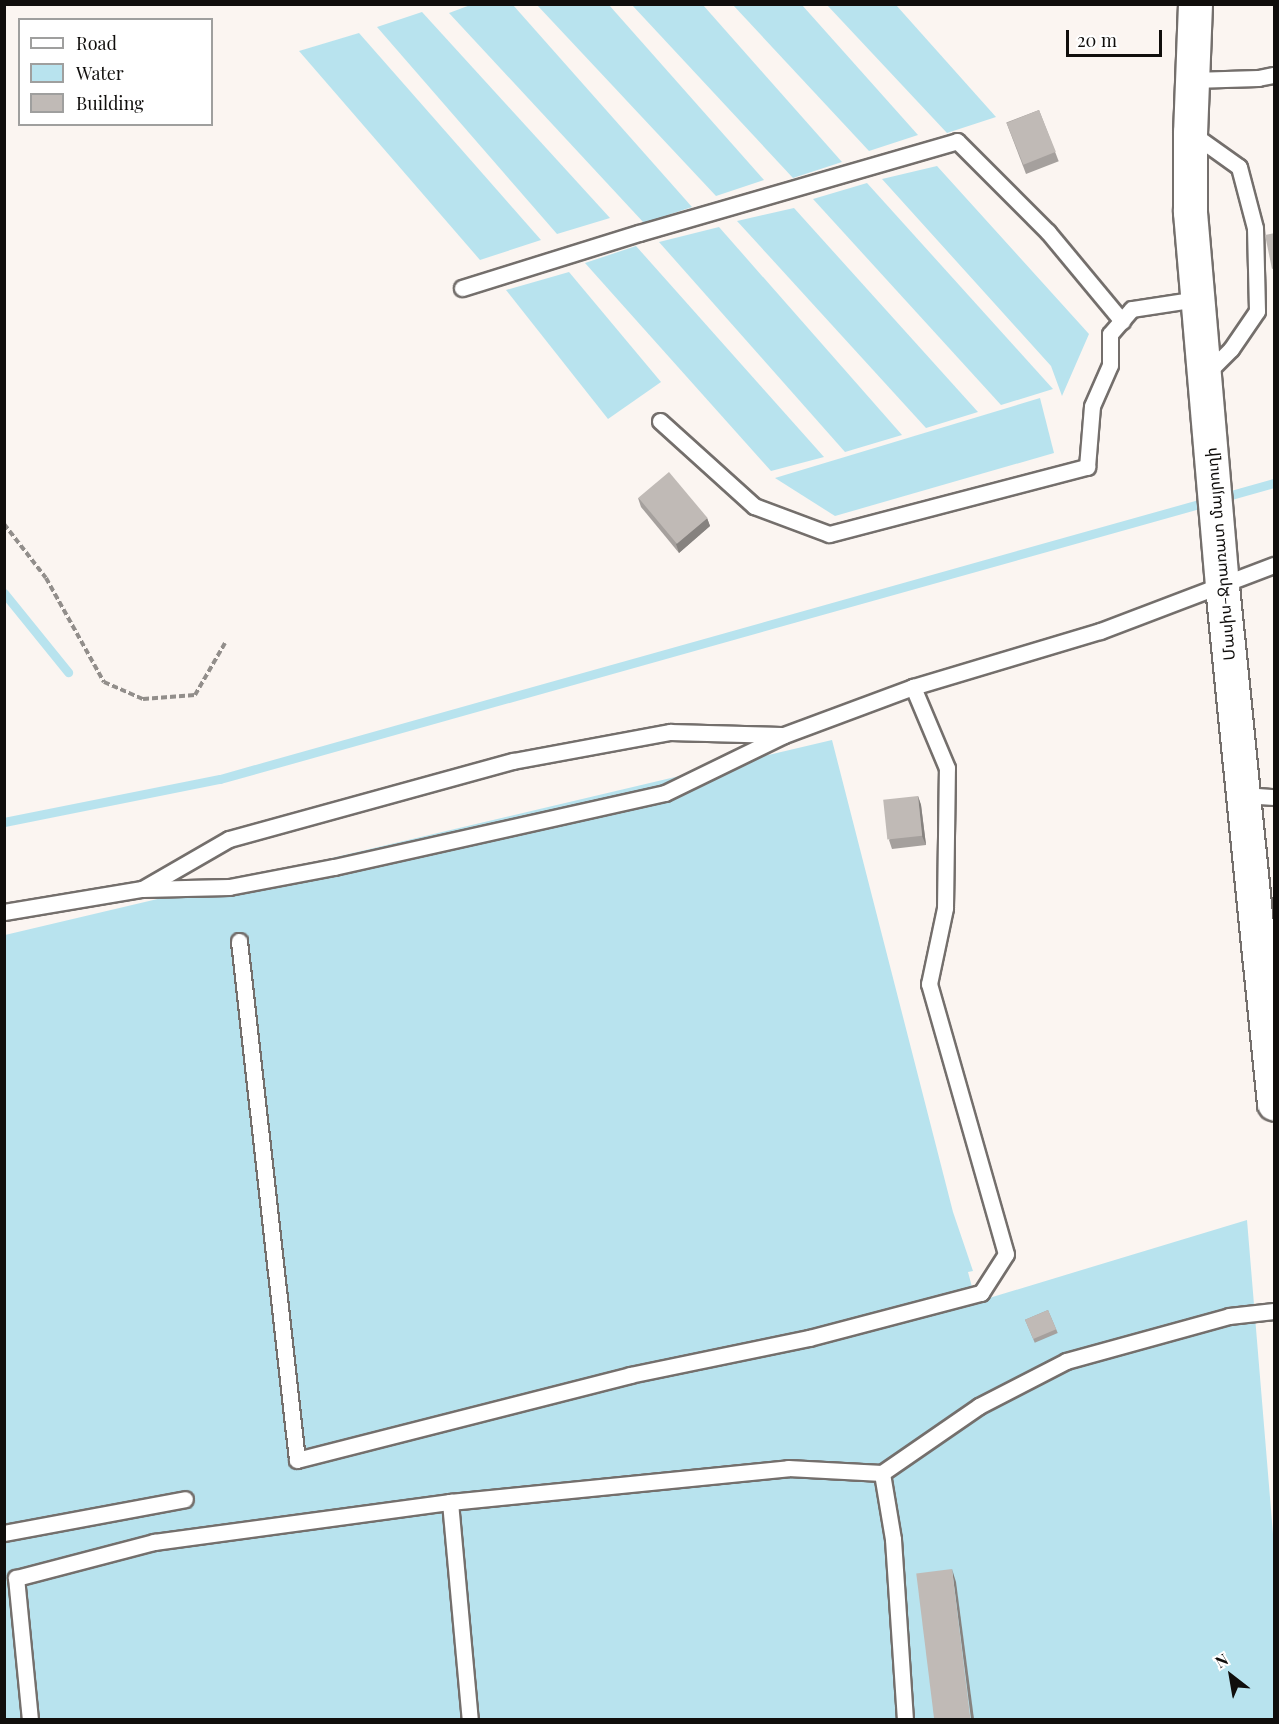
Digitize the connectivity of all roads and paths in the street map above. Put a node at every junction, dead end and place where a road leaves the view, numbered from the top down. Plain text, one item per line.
1 (1195, 4) edge
2 (1275, 75) edge
3 (1192, 80) junction
4 (1190, 132) junction
5 (462, 288) dead end
6 (1197, 299) junction
7 (1122, 321) junction
8 (1204, 376) junction
9 (660, 421) dead end
10 (4, 524) edge
11 (1275, 565) edge
12 (1221, 571) junction
13 (225, 644) dead end
14 (913, 687) junction
15 (784, 735) junction
16 (1259, 796) edge
17 (142, 889) junction
18 (4, 912) edge
19 (238, 940) dead end
20 (1275, 1102) edge
21 (1275, 1311) edge
22 (882, 1473) junction
23 (184, 1499) dead end
24 (450, 1502) junction
25 (4, 1533) edge
26 (30, 1719) edge
27 (470, 1719) edge
28 (905, 1719) edge

1 - 3 main road, Մասիս-Ջրառատ մայրուղի
2 - 3 lane
3 - 4 main road, Մասիս-Ջրառատ մայրուղի
4 - 6 main road, Մասիս-Ջրառատ մայրուղի
4 - 8 lane
5 - 7 lane
6 - 7 lane
6 - 8 main road, Մասիս-Ջրառատ մայրուղի
7 - 9 lane
8 - 12 main road, Մասիս-Ջրառատ մայրուղի
10 - 13 path
11 - 12 lane
12 - 14 lane
12 - 16 main road, Մասիս-Ջրառատ մայրուղի
14 - 15 lane
14 - 19 lane
15 - 17 lane
15 - 17 lane
16 - 20 main road, Մասիս-Ջրառատ մայրուղի
17 - 18 lane
21 - 22 lane
22 - 24 lane
22 - 28 lane
23 - 25 lane
24 - 26 lane
24 - 27 lane

